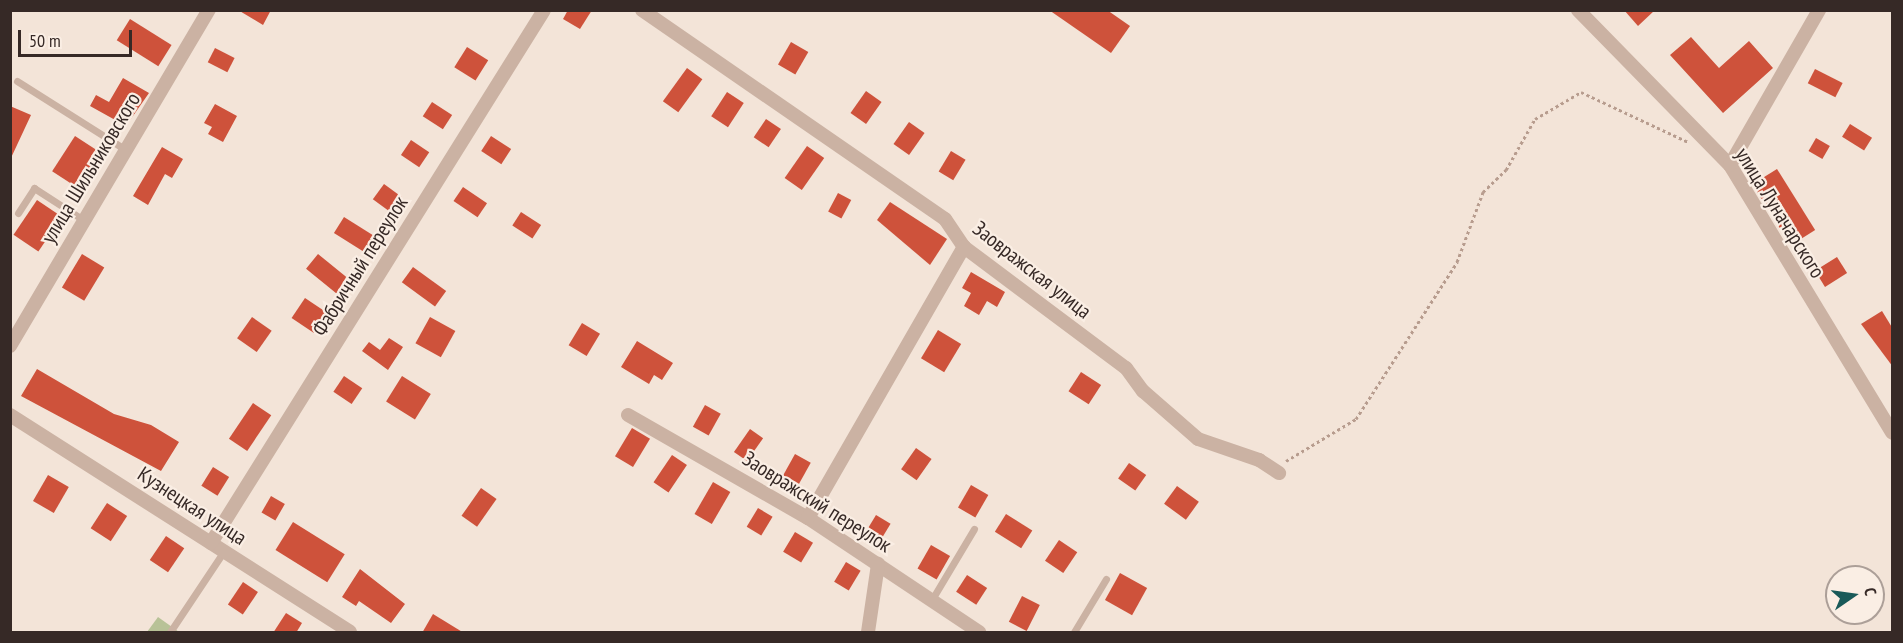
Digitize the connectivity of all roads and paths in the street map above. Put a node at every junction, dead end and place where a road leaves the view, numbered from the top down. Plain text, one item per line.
1 (208, 10) edge
2 (544, 10) edge
3 (642, 10) edge
4 (1818, 10) edge
5 (1581, 11) edge
6 (16, 81) dead end
7 (1705, 139) junction
8 (126, 150) junction
9 (1730, 165) junction
10 (18, 213) dead end
11 (85, 221) junction
12 (964, 247) junction
13 (10, 346) edge
14 (10, 415) edge
15 (628, 415) dead end
16 (1893, 433) edge
17 (1280, 473) joint
18 (808, 518) junction
19 (974, 529) dead end
20 (211, 543) junction
21 (224, 551) junction
22 (878, 564) junction
23 (1106, 579) dead end
24 (931, 601) junction
25 (170, 633) edge
26 (350, 633) edge
27 (868, 633) edge
28 (979, 633) edge
29 (1074, 633) edge

1 - 8 street, улица Шильниковского
2 - 20 street, Фабричный переулок
3 - 12 street, Заовражская улица
4 - 9 street
5 - 7 street, улица Луначарского
6 - 8 lane
7 - 9 street, улица Луначарского
7 - 17 path
8 - 11 street, улица Шильниковского
9 - 16 street, улица Луначарского
10 - 11 lane
11 - 13 street, улица Шильниковского
12 - 17 street, Заовражская улица
12 - 18 street
14 - 20 street, Кузнецкая улица
15 - 18 street, Заовражский переулок
18 - 22 street, Заовражский переулок
19 - 24 lane
20 - 21 street, Кузнецкая улица
21 - 25 lane
21 - 26 street, Кузнецкая улица
22 - 24 street, Заовражский переулок
22 - 27 street
23 - 29 lane
24 - 28 street, Заовражский переулок

